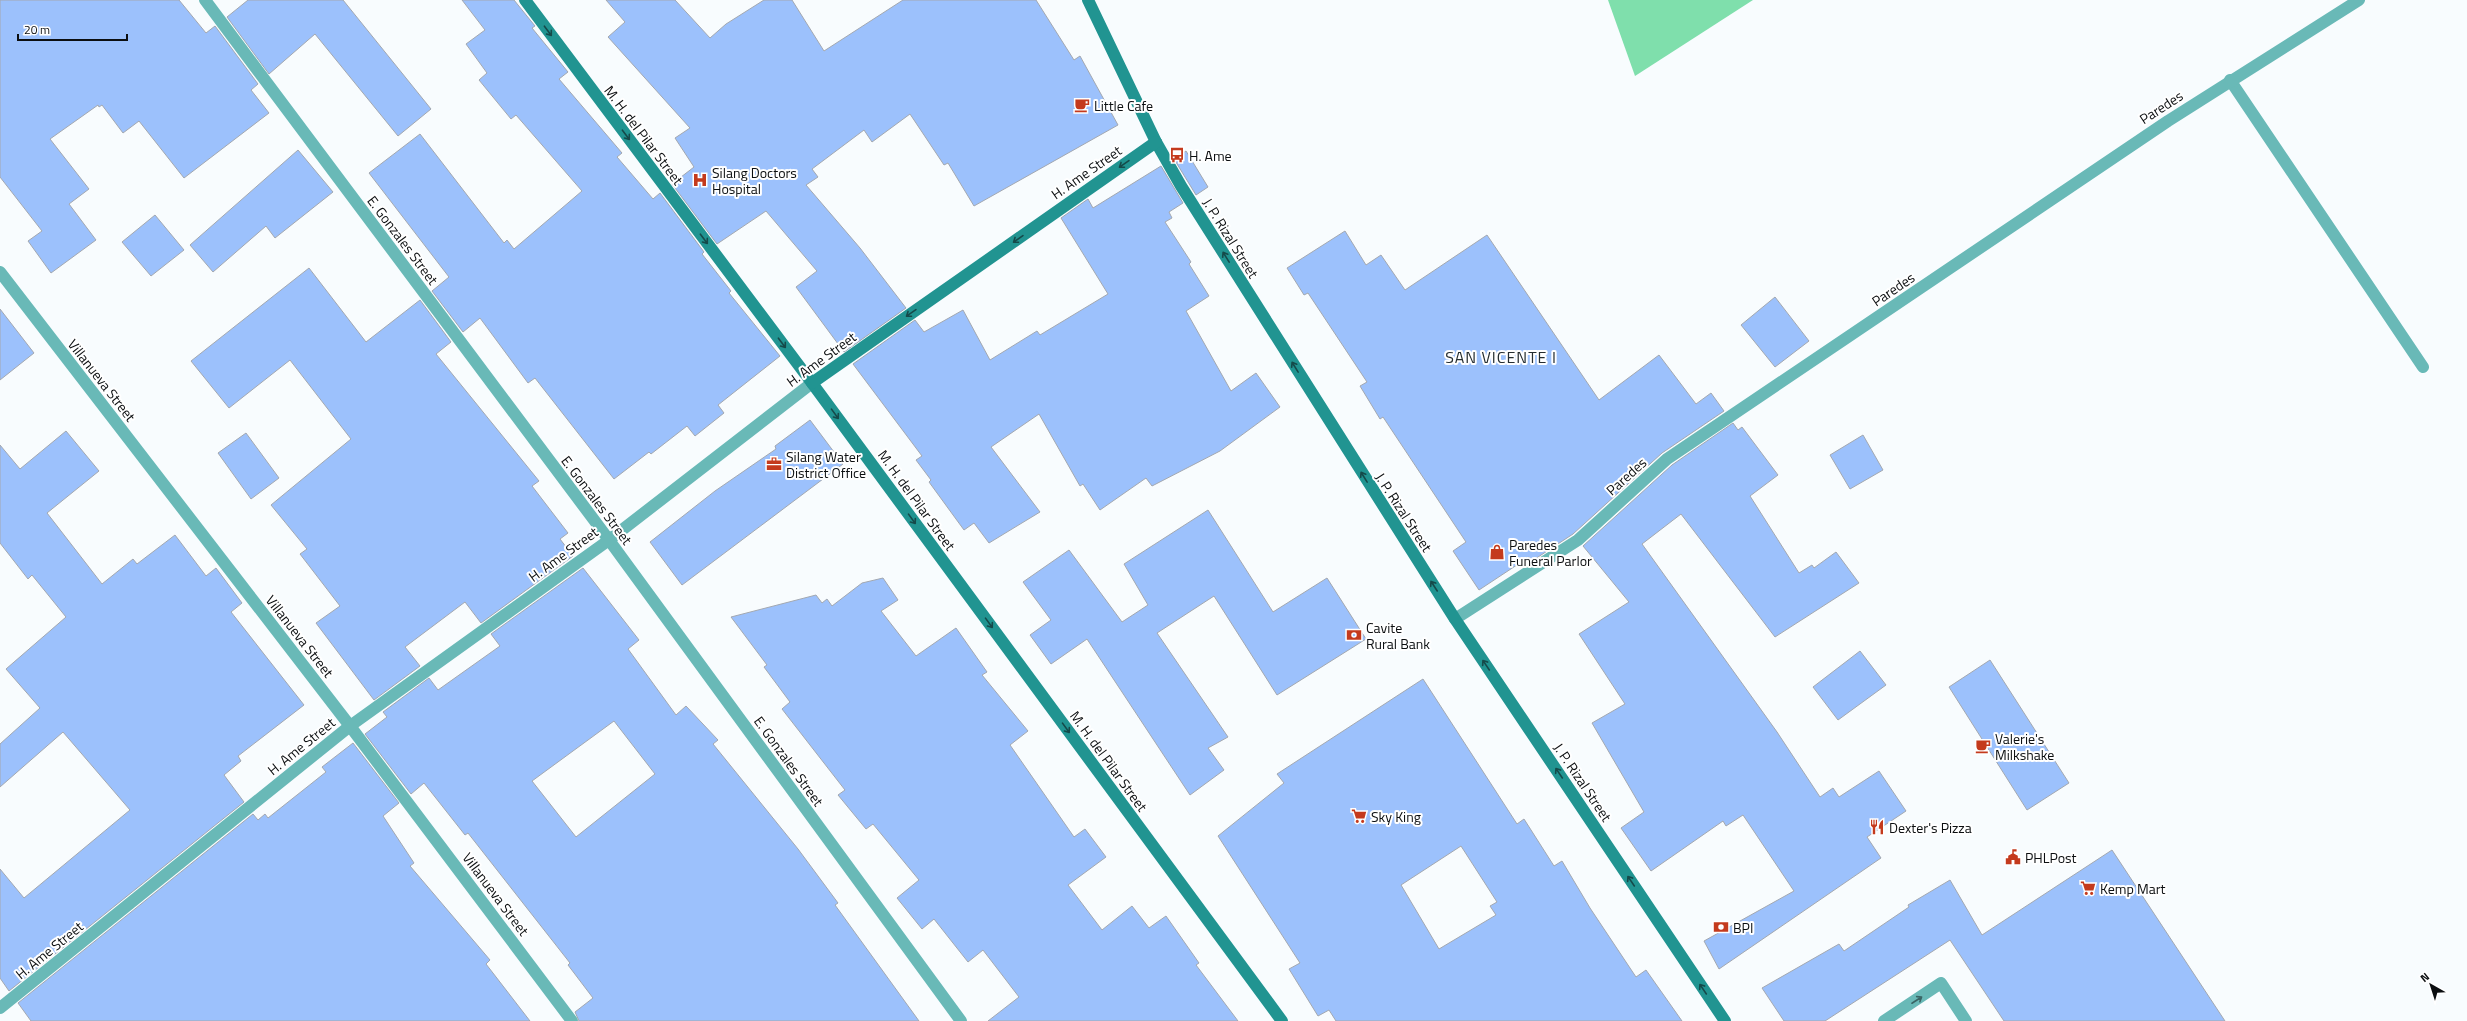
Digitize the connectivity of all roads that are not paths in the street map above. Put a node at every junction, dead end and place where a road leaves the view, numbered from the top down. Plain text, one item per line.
1 (205, 0) edge
2 (525, 0) edge
3 (1088, 0) edge
4 (2359, 0) edge
5 (2230, 80) junction
6 (1156, 142) junction
7 (0, 272) edge
8 (2423, 367) dead end
9 (812, 383) junction
10 (608, 540) junction
11 (1456, 619) junction
12 (350, 726) junction
13 (0, 1008) edge
14 (572, 1021) edge
15 (961, 1021) edge
16 (1282, 1021) edge
17 (1725, 1021) edge
18 (1884, 1021) edge
19 (1966, 1021) edge

1 - 10 street, E. Gonzales Street
2 -> 9 main road, M. H. del Pilar Street
3 - 6 main road, J. P. Rizal Street
4 - 5 street, Paredes
5 - 8 street
5 - 11 street, Paredes
6 -> 9 main road, H. Ame Street
11 -> 6 main road, J. P. Rizal Street
7 - 12 street, Villanueva Street
9 - 10 street, H. Ame Street
9 -> 16 main road, M. H. del Pilar Street
10 - 12 street, H. Ame Street
10 - 15 street, E. Gonzales Street
17 -> 11 main road, J. P. Rizal Street
12 - 13 street, H. Ame Street
12 - 14 street, Villanueva Street
18 -> 19 street

